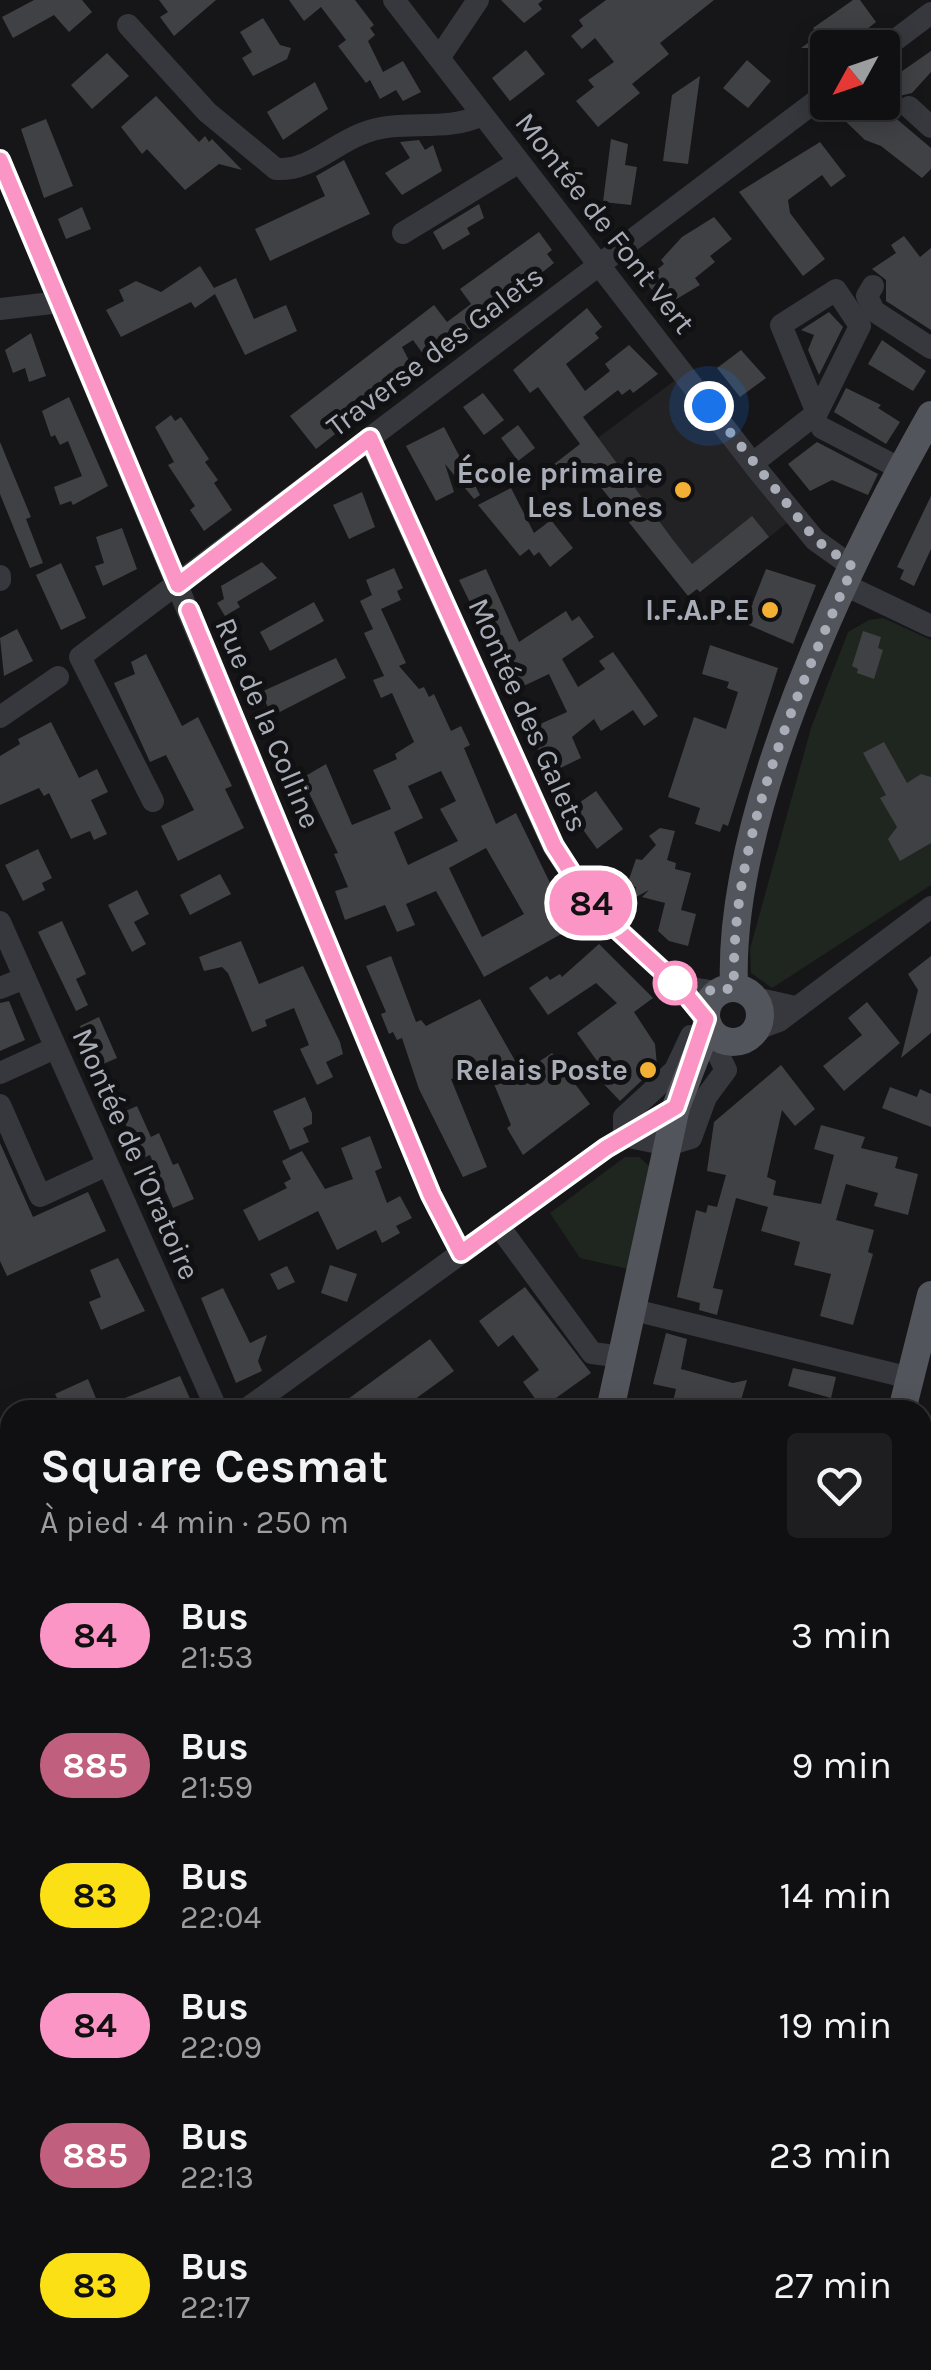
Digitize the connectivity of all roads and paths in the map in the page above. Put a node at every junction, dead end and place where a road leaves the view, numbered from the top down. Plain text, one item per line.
1 (394, 0) edge
2 (478, 0) edge
3 (931, 13) edge
4 (128, 24) dead end
5 (900, 36) edge
6 (439, 58) junction
7 (810, 106) edge
8 (909, 107) dead end
9 (482, 115) junction
10 (931, 127) edge
11 (0, 160) edge
12 (519, 162) junction
13 (403, 233) dead end
14 (599, 264) junction
15 (873, 286) dead end
16 (60, 302) junction
17 (0, 309) edge
18 (931, 348) edge
19 (931, 415) edge
20 (820, 420) junction
21 (370, 438) junction
22 (753, 462) junction
23 (901, 468) junction
24 (849, 576) junction
25 (178, 585) junction
26 (931, 626) edge
27 (58, 677) dead end
28 (0, 717) edge
29 (153, 801) dead end
30 (931, 907) edge
31 (0, 922) edge
32 (24, 978) junction
33 (679, 986) junction
34 (0, 988) edge
35 (735, 993) junction
36 (795, 1007) junction
37 (721, 1034) junction
38 (55, 1048) junction
39 (0, 1073) edge
40 (681, 1098) junction
41 (0, 1105) edge
42 (624, 1136) junction
43 (668, 1145) junction
44 (107, 1165) junction
45 (498, 1226) junction
46 (461, 1253) junction
47 (931, 1295) edge
48 (634, 1310) junction
49 (623, 1357) junction
50 (910, 1378) junction
51 (213, 1400) edge
52 (259, 1400) edge
53 (612, 1400) edge
54 (904, 1400) edge

1 - 6 street, Montée de Font Vert
2 - 6 street
3 - 5 street
4 - 9 street
6 - 9 street, Montée de Font Vert
7 - 14 street, Traverse des Galets
8 - 10 street
9 - 12 street, Montée de Font Vert
11 - 16 street, Rue de la Colline
12 - 13 street
12 - 14 street, Montée de Font Vert
14 - 21 street, Traverse des Galets
14 - 22 street, Montée de Font Vert
15 - 18 street
16 - 17 street
16 - 25 street, Rue de la Colline
19 - 23 main road
20 - 20 street
20 - 22 street
20 - 23 street
21 - 25 street, Traverse des Galets
21 - 33 street, Montée des Galets
22 - 24 street, Montée de Font Vert
23 - 24 main road
24 - 26 street, Montée de Font Vert
24 - 35 main road
25 - 29 street, Traverse des Galets
25 - 46 street, Rue de la Colline
27 - 28 street
30 - 36 street
31 - 32 street, Montée de l'Oratoire
32 - 34 street
32 - 38 street, Montée de l'Oratoire
33 - 35 street
33 - 37 street, Montée des Galets
35 - 36 street
35 - 37 main road
35 - 37 main road
36 - 37 street
37 - 40 main road
37 - 42 street
37 - 43 street
38 - 39 street
38 - 44 street, Montée de l'Oratoire
40 - 42 street
40 - 43 main road
41 - 44 street
42 - 43 street
42 - 45 street
43 - 48 main road
44 - 51 street, Montée de l'Oratoire
45 - 46 street
45 - 49 street
46 - 52 street
47 - 50 main road
48 - 49 main road
48 - 50 street
49 - 53 main road
50 - 54 main road

